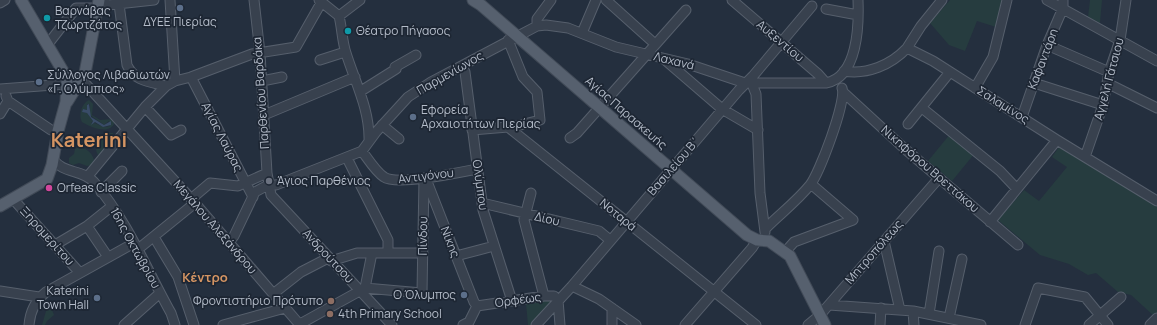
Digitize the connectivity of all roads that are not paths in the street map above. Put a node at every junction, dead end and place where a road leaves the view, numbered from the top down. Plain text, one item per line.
1 (5, 0) edge
2 (21, 0) edge
3 (154, 0) edge
4 (170, 0) edge
5 (254, 0) edge
6 (360, 0) edge
7 (473, 0) edge
8 (551, 0) edge
9 (596, 0) edge
10 (606, 0) edge
11 (732, 0) edge
12 (858, 0) edge
13 (942, 0) edge
14 (1007, 0) edge
15 (1047, 0) edge
16 (1126, 0) edge
17 (320, 1) edge
18 (0, 3) edge
19 (99, 3) edge
20 (119, 4) junction
21 (1063, 4) edge
22 (812, 6) dead end
23 (826, 9) dead end
24 (686, 10) dead end
25 (858, 15) junction
26 (339, 16) junction
27 (536, 26) junction
28 (582, 33) junction
29 (512, 38) junction
30 (1120, 40) junction
31 (780, 42) junction
32 (48, 44) junction
33 (654, 44) junction
34 (1047, 45) junction
35 (906, 48) junction
36 (345, 52) junction
37 (260, 53) junction
38 (645, 54) junction
39 (416, 55) dead end
40 (663, 58) junction
41 (320, 60) dead end
42 (1157, 61) edge
43 (462, 66) junction
44 (844, 71) junction
45 (950, 72) junction
46 (1109, 72) junction
47 (191, 77) junction
48 (282, 77) dead end
49 (355, 77) junction
50 (67, 78) junction
51 (82, 80) junction
52 (836, 80) junction
53 (175, 81) junction
54 (262, 81) junction
55 (826, 83) junction
56 (1034, 83) junction
57 (1107, 83) junction
58 (749, 84) junction
59 (166, 86) junction
60 (1, 88) edge
61 (975, 88) junction
62 (361, 91) junction
63 (843, 92) junction
64 (8, 101) junction
65 (66, 102) junction
66 (1103, 105) junction
67 (145, 107) junction
68 (600, 107) junction
69 (922, 108) junction
70 (1157, 108) edge
71 (722, 109) junction
72 (0, 114) edge
73 (264, 115) junction
74 (1022, 117) junction
75 (908, 124) dead end
76 (382, 125) junction
77 (509, 128) junction
78 (128, 129) junction
79 (181, 130) dead end
80 (472, 130) junction
81 (758, 130) junction
82 (58, 131) junction
83 (570, 138) dead end
84 (399, 139) dead end
85 (1057, 140) junction
86 (370, 141) junction
87 (362, 151) junction
88 (1085, 157) junction
89 (347, 158) junction
90 (53, 159) junction
91 (478, 169) junction
92 (671, 170) junction
93 (70, 171) junction
94 (122, 171) dead end
95 (267, 173) junction
96 (88, 176) junction
97 (424, 178) junction
98 (938, 178) junction
99 (47, 179) junction
100 (246, 183) junction
101 (811, 184) junction
102 (268, 185) junction
103 (1017, 189) junction
104 (101, 192) junction
105 (531, 193) dead end
106 (253, 197) junction
107 (13, 199) junction
108 (193, 201) junction
109 (1157, 201) edge
110 (482, 203) junction
111 (0, 206) edge
112 (112, 206) junction
113 (525, 214) junction
114 (626, 222) junction
115 (990, 222) junction
116 (88, 226) junction
117 (762, 236) junction
118 (154, 237) junction
119 (610, 240) junction
120 (884, 241) junction
121 (229, 242) junction
122 (55, 245) junction
123 (1018, 245) dead end
124 (494, 246) junction
125 (135, 247) junction
126 (786, 251) junction
127 (939, 251) dead end
128 (372, 253) junction
129 (388, 253) junction
130 (423, 253) junction
131 (456, 256) junction
132 (108, 257) junction
133 (330, 259) junction
134 (962, 259) dead end
135 (80, 273) junction
136 (572, 286) junction
137 (363, 290) junction
138 (0, 291) edge
139 (714, 291) junction
140 (160, 293) junction
141 (273, 294) junction
142 (544, 296) junction
143 (39, 297) junction
144 (1121, 297) dead end
145 (558, 300) junction
146 (512, 301) junction
147 (829, 305) junction
148 (477, 306) junction
149 (285, 308) junction
150 (612, 308) junction
151 (881, 308) junction
152 (900, 310) junction
153 (913, 311) junction
154 (929, 314) junction
155 (1102, 315) junction
156 (949, 318) junction
157 (822, 320) edge
158 (244, 322) edge
159 (468, 324) edge
160 (30, 325) edge
161 (124, 325) edge
162 (175, 325) edge
163 (194, 325) edge
164 (223, 325) edge
165 (300, 325) edge
166 (392, 325) edge
167 (536, 325) edge
168 (560, 325) edge
169 (612, 325) edge
170 (636, 325) edge
171 (685, 325) edge
172 (756, 325) edge
173 (808, 325) edge
174 (880, 325) edge
175 (914, 325) edge
176 (981, 325) edge
177 (1026, 325) edge
178 (1089, 325) edge
179 (1108, 325) edge

1 - 18 street
2 - 32 main road
3 - 20 street
4 - 53 street
5 - 37 street, Παρθενίου Βαρδάκα
6 - 26 street
7 - 29 main road, Αγίας Παρασκευής
8 - 27 street
9 - 28 street
10 - 33 street
11 - 31 street, Αυξεντίου
12 - 25 street
13 - 35 street
14 - 61 street
15 - 21 street
16 - 30 street, Αγγελή Γάτσιου
17 - 26 street
17 - 37 street
19 - 20 street
19 - 32 street
19 - 51 main road
20 - 59 street
21 - 30 street
21 - 34 street, Καφαντάρη
22 - 31 street, Βασιλείου Β΄
23 - 25 street
24 - 33 street
25 - 44 street
26 - 36 street
27 - 28 street, Λαχανά
27 - 29 street, Λαχανά
28 - 38 street, Λαχανά
29 - 43 street, Παρμενίωνος
29 - 68 main road, Αγίας Παρασκευής
29 - 77 street
30 - 42 street
30 - 46 street, Αγγελή Γάτσιου
31 - 55 street, Αυξεντίου
31 - 58 street, Βασιλείου Β΄
32 - 50 main road
33 - 38 street
34 - 46 street
34 - 56 street, Καφαντάρη
35 - 44 street
35 - 45 street, Σαλαμίνος
36 - 41 street
36 - 49 street
37 - 47 street
37 - 54 street, Παρθενίου Βαρδάκα
38 - 40 street, Λαχανά
38 - 68 street
39 - 62 street
40 - 58 street, Λαχανά
40 - 71 street
43 - 76 street, Παρμενίωνος
43 - 80 street, Ολύμπου
44 - 52 street
45 - 61 street, Σαλαμίνος
45 - 69 street
46 - 57 street, Αγγελή Γάτσιου
47 - 53 street
47 - 100 street, Αγίας Λαύρας
48 - 54 street
49 - 62 street
49 - 73 street
50 - 51 main road
50 - 60 street
50 - 65 main road
51 - 65 main road
51 - 78 street, Μεγάλου Αλεξάνδρου
52 - 55 street, Λαχανά
52 - 63 street, Νικηφόρου Βρεττάκου
53 - 59 street
54 - 73 street, Παρθενίου Βαρδάκα
55 - 58 street, Λαχανά
56 - 66 street
56 - 74 street, Καφαντάρη
57 - 66 street, Αγγελή Γάτσιου
57 - 70 street
58 - 71 street, Βασιλείου Β΄
58 - 81 street
59 - 67 street
60 - 64 street
61 - 74 street, Σαλαμίνος
62 - 86 street
63 - 98 street, Νικηφόρου Βρεττάκου
63 - 101 street
64 - 72 street
64 - 82 street
65 - 82 main road
66 - 88 street, Αγγελή Γάτσιου
67 - 78 street
67 - 79 street
68 - 83 street
68 - 92 main road, Αγίας Παρασκευής
69 - 75 street
69 - 103 street
71 - 81 street
71 - 92 street, Βασιλείου Β΄
73 - 95 street, Παρθενίου Βαρδάκα
74 - 85 street, Σαλαμίνος
76 - 84 street
76 - 86 street, Παρμενίωνος
77 - 80 street
77 - 114 street, Νοταρά
78 - 96 street
78 - 108 street, Μεγάλου Αλεξάνδρου
80 - 91 street, Ολύμπου
81 - 117 street
82 - 90 main road
85 - 88 street, Σαλαμίνος
85 - 103 street
86 - 87 street, Παρμενίωνος
87 - 89 street, Παρμενίωνος
87 - 97 street, Αντιγόνου
88 - 109 street, Σαλαμίνος
89 - 102 street, Παρμενίωνος
89 - 129 street
90 - 93 street
90 - 99 main road
91 - 97 street, Αντιγόνου
91 - 110 street, Ολύμπου
92 - 114 street, Βασιλείου Β΄
92 - 117 main road, Αγίας Παρασκευής
93 - 96 street
93 - 99 street
94 - 104 street
95 - 100 street
95 - 102 street, Παρθενίου Βαρδάκα
96 - 104 street, 16ης Οκτωβρίου
97 - 130 street, Πίνδου
97 - 131 street, Νίκης
98 - 115 street, Νικηφόρου Βρεττάκου
98 - 120 street, Μητροπόλεως
99 - 107 main road
100 - 106 street, Αγίας Λαύρας
100 - 108 street
101 - 117 street
101 - 126 street
102 - 106 street
102 - 133 street, Ανδρούτσου
103 - 115 street
104 - 112 street, 16ης Οκτωβρίου
105 - 113 street
106 - 121 street
107 - 111 main road
107 - 122 street, Ξηρομερίτου
108 - 118 street
108 - 121 street, Μεγάλου Αλεξάνδρου
110 - 113 street, Δίου
110 - 124 street, Ολύμπου
112 - 116 street
112 - 125 street, 16ης Οκτωβρίου
113 - 119 street, Δίου
113 - 142 street
114 - 119 street, Βασιλείου Β΄
114 - 139 street, Νοταρά
115 - 123 street, Νικηφόρου Βρεττάκου
116 - 122 street
116 - 132 street
117 - 126 main road, Αγίας Παρασκευής
117 - 139 street
118 - 125 street
118 - 163 street
119 - 136 street, Βασιλείου Β΄
120 - 147 street, Μητροπόλεως
120 - 152 street
121 - 141 street, Μεγάλου Αλεξάνδρου
122 - 135 street, Ξηρομερίτου
124 - 131 street
124 - 146 street, Ολύμπου
125 - 132 street
125 - 140 street, 16ης Οκτωβρίου
126 - 157 main road
127 - 154 street
128 - 129 street
128 - 133 street
128 - 137 street
129 - 130 street
130 - 137 street, Πίνδου
131 - 148 street, Νίκης
132 - 135 street
133 - 137 street, Ανδρούτσου
133 - 141 street
134 - 156 street
135 - 143 street
136 - 145 street, Βασιλείου Β΄
136 - 150 street
137 - 165 street
137 - 166 street, Ανδρούτσου
138 - 143 street
139 - 171 street
139 - 172 street, Νοταρά
140 - 161 street
140 - 162 street, 16ης Οκτωβρίου
141 - 149 street, Μεγάλου Αλεξάνδρου
142 - 145 street, Ορφέως
142 - 146 street, Ορφέως
143 - 160 street
144 - 155 street
145 - 167 street, Βασιλείου Β΄
145 - 168 street
146 - 148 street, Ορφέως
147 - 151 street
147 - 157 street, Μητροπόλεως
148 - 159 street
149 - 158 street
149 - 165 street, Μεγάλου Αλεξάνδρου
150 - 169 street
150 - 170 street
151 - 152 street
151 - 174 street
152 - 153 street
153 - 154 street
153 - 175 street
154 - 156 street
155 - 177 street
155 - 178 street
155 - 179 street
156 - 176 street
157 - 173 street, Μητροπόλεως
158 - 164 street

